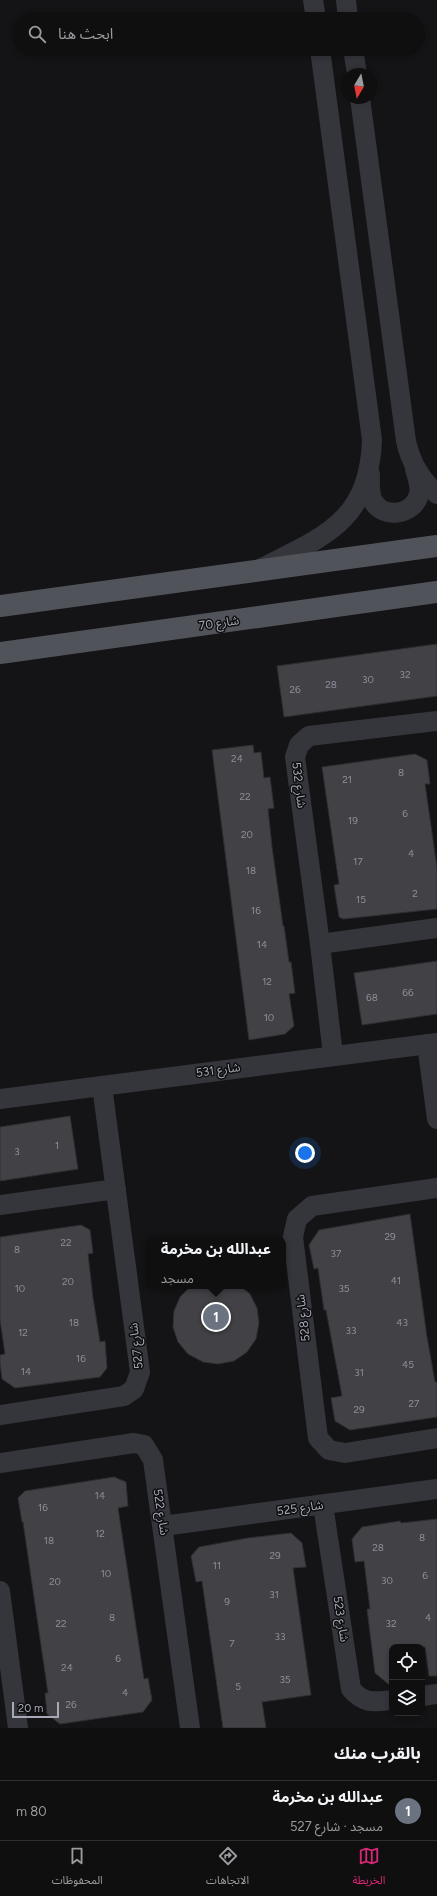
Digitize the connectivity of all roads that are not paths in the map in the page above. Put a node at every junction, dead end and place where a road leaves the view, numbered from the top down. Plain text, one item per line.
1 (313, 0) edge
2 (346, 0) edge
3 (315, 12) edge
4 (347, 12) edge
5 (321, 56) edge
6 (354, 56) edge
7 (355, 68) edge
8 (361, 104) edge
9 (413, 466) junction
10 (369, 470) junction
11 (437, 494) edge
12 (437, 546) edge
13 (257, 570) junction
14 (437, 592) edge
15 (0, 606) edge
16 (0, 653) edge
17 (437, 721) edge
18 (437, 928) edge
19 (320, 944) junction
20 (432, 1043) edge
21 (332, 1055) junction
22 (102, 1086) junction
23 (0, 1099) edge
24 (437, 1120) edge
25 (116, 1188) junction
26 (437, 1188) edge
27 (0, 1205) edge
28 (0, 1415) edge
29 (437, 1438) edge
30 (0, 1463) edge
31 (437, 1489) edge
32 (323, 1504) junction
33 (163, 1526) junction
34 (0, 1591) edge
35 (437, 1694) edge
36 (425, 1696) edge
37 (389, 1700) edge
38 (186, 1727) edge
39 (18, 1728) edge

1 - 3 street
2 - 4 street
5 - 10 street
6 - 7 street
8 - 9 street
9 - 10 street
9 - 11 street
10 - 13 street
12 - 13 main road
13 - 15 main road
14 - 16 main road, شارع 70
17 - 19 street, شارع 532
18 - 19 street
19 - 21 street, شارع 532
20 - 21 street, شارع 531
20 - 24 street
21 - 22 street, شارع 531
22 - 23 street, شارع 531
22 - 25 street, شارع 527
25 - 27 street
25 - 28 street, شارع 527
26 - 29 street, شارع 528
30 - 33 street, شارع 522
31 - 32 street, شارع 525
32 - 33 street, شارع 525
32 - 37 street, شارع 523
33 - 38 street, شارع 522
34 - 39 street
35 - 36 street

